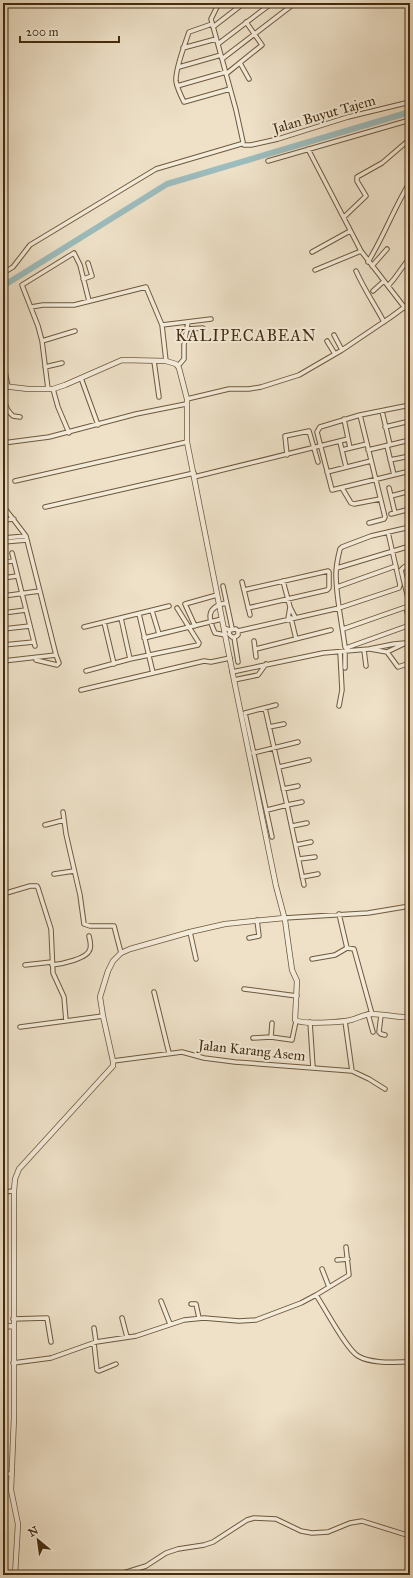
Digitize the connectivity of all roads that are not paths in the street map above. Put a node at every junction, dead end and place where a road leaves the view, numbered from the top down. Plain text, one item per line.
1 (219, 3) edge
2 (244, 3) edge
3 (272, 3) edge
4 (295, 3) edge
5 (246, 22) junction
6 (212, 25) junction
7 (255, 34) junction
8 (216, 39) junction
9 (218, 44) junction
10 (183, 48) junction
11 (222, 57) junction
12 (240, 63) junction
13 (179, 67) junction
14 (226, 73) junction
15 (249, 79) dead end
16 (177, 86) junction
17 (230, 89) junction
18 (410, 102) edge
19 (410, 120) edge
20 (410, 139) edge
21 (242, 144) junction
22 (308, 149) junction
23 (268, 161) dead end
24 (410, 182) edge
25 (344, 217) junction
26 (350, 231) junction
27 (387, 249) dead end
28 (361, 251) junction
29 (312, 252) dead end
30 (410, 257) edge
31 (368, 262) junction
32 (88, 263) dead end
33 (372, 266) junction
34 (315, 270) dead end
35 (356, 271) dead end
36 (3, 273) edge
37 (83, 279) junction
38 (384, 281) junction
39 (388, 286) junction
40 (373, 291) dead end
41 (89, 301) junction
42 (410, 303) edge
43 (31, 307) junction
44 (405, 308) junction
45 (211, 319) dead end
46 (188, 322) junction
47 (384, 322) junction
48 (162, 325) junction
49 (203, 328) dead end
50 (187, 329) junction
51 (75, 331) dead end
52 (334, 336) dead end
53 (42, 341) junction
54 (327, 341) dead end
55 (342, 350) junction
56 (4, 353) edge
57 (335, 354) junction
58 (3, 360) edge
59 (154, 360) junction
60 (166, 361) junction
61 (62, 363) dead end
62 (178, 366) junction
63 (45, 367) junction
64 (81, 378) junction
65 (5, 386) edge
66 (51, 389) junction
67 (158, 397) dead end
68 (186, 402) junction
69 (410, 405) edge
70 (382, 411) junction
71 (360, 415) junction
72 (20, 417) dead end
73 (344, 419) junction
74 (410, 421) edge
75 (98, 425) junction
76 (386, 427) junction
77 (69, 432) junction
78 (348, 439) junction
79 (410, 440) edge
80 (187, 442) junction
81 (340, 442) junction
82 (3, 443) edge
83 (367, 444) junction
84 (388, 446) junction
85 (317, 448) junction
86 (350, 448) junction
87 (342, 450) junction
88 (368, 450) junction
89 (287, 455) junction
90 (410, 456) edge
91 (390, 460) junction
92 (371, 461) junction
93 (318, 462) dead end
94 (346, 467) junction
95 (410, 471) edge
96 (327, 472) junction
97 (194, 475) junction
98 (394, 475) junction
99 (376, 480) junction
100 (16, 481) dead end
101 (342, 488) junction
102 (389, 488) dead end
103 (410, 491) edge
104 (391, 496) junction
105 (380, 499) junction
106 (3, 506) edge
107 (45, 507) dead end
108 (410, 509) edge
109 (14, 519) junction
110 (3, 520) edge
111 (369, 523) dead end
112 (410, 527) edge
113 (388, 532) junction
114 (26, 536) junction
115 (3, 538) edge
116 (27, 540) junction
117 (3, 542) edge
118 (410, 546) edge
119 (393, 551) junction
120 (12, 553) dead end
121 (14, 561) junction
122 (3, 562) edge
123 (410, 565) edge
124 (396, 566) junction
125 (336, 568) junction
126 (17, 576) junction
127 (3, 578) edge
128 (283, 581) junction
129 (242, 582) dead end
130 (223, 586) dead end
131 (337, 587) junction
132 (244, 590) junction
133 (40, 591) junction
134 (22, 594) junction
135 (217, 595) junction
136 (3, 596) edge
137 (288, 599) junction
138 (226, 602) junction
139 (219, 604) junction
140 (169, 606) dead end
141 (410, 606) edge
142 (290, 607) junction
143 (177, 608) dead end
144 (248, 608) junction
145 (337, 609) junction
146 (26, 610) junction
147 (152, 611) junction
148 (3, 613) edge
149 (139, 614) junction
150 (250, 616) dead end
151 (121, 618) junction
152 (291, 618) junction
153 (222, 619) junction
154 (211, 621) junction
155 (104, 622) junction
156 (30, 626) junction
157 (192, 626) junction
158 (84, 627) dead end
159 (224, 628) junction
160 (3, 629) edge
161 (231, 629) junction
162 (342, 629) junction
163 (331, 630) dead end
164 (238, 632) junction
165 (159, 634) junction
166 (226, 637) junction
167 (233, 637) junction
168 (144, 638) junction
169 (296, 639) junction
170 (254, 641) dead end
171 (410, 641) edge
172 (34, 642) junction
173 (405, 643) junction
174 (3, 645) edge
175 (35, 646) dead end
176 (256, 649) junction
177 (368, 649) junction
178 (364, 650) junction
179 (340, 652) junction
180 (345, 652) junction
181 (387, 652) junction
182 (148, 655) junction
183 (56, 656) junction
184 (256, 657) dead end
185 (230, 658) junction
186 (33, 659) junction
187 (130, 659) junction
188 (3, 661) edge
189 (238, 662) dead end
190 (410, 663) edge
191 (114, 664) junction
192 (266, 664) junction
193 (366, 666) dead end
194 (345, 668) dead end
195 (86, 671) dead end
196 (232, 672) junction
197 (152, 673) junction
198 (234, 680) junction
199 (80, 690) dead end
200 (276, 705) dead end
201 (340, 706) dead end
202 (265, 708) junction
203 (243, 713) junction
204 (284, 724) dead end
205 (269, 727) junction
206 (298, 742) dead end
207 (274, 748) junction
208 (251, 753) junction
209 (309, 760) dead end
210 (278, 767) junction
211 (298, 786) dead end
212 (283, 789) junction
213 (302, 802) dead end
214 (287, 805) junction
215 (267, 810) junction
216 (63, 812) dead end
217 (64, 820) junction
218 (307, 823) dead end
219 (45, 825) dead end
220 (292, 826) junction
221 (272, 837) dead end
222 (311, 842) dead end
223 (296, 845) junction
224 (315, 857) dead end
225 (299, 860) junction
226 (74, 871) junction
227 (54, 874) dead end
228 (318, 874) dead end
229 (302, 877) junction
230 (304, 885) dead end
231 (3, 894) edge
232 (410, 906) edge
233 (340, 914) junction
234 (284, 918) junction
235 (257, 920) junction
236 (190, 932) junction
237 (89, 936) dead end
238 (249, 938) dead end
239 (347, 948) junction
240 (120, 951) junction
241 (196, 959) dead end
242 (312, 959) dead end
243 (52, 964) junction
244 (25, 965) dead end
245 (244, 989) dead end
246 (154, 992) dead end
247 (297, 996) junction
248 (370, 1014) junction
249 (381, 1015) junction
250 (100, 1017) junction
251 (410, 1017) edge
252 (66, 1021) junction
253 (296, 1021) junction
254 (345, 1021) junction
255 (310, 1022) junction
256 (272, 1023) dead end
257 (20, 1027) dead end
258 (373, 1032) dead end
259 (384, 1035) dead end
260 (271, 1037) junction
261 (253, 1038) dead end
262 (169, 1053) junction
263 (113, 1061) junction
264 (313, 1068) junction
265 (352, 1071) junction
266 (385, 1089) dead end
267 (11, 1191) junction
268 (3, 1192) edge
269 (3, 1228) edge
270 (3, 1235) edge
271 (346, 1247) dead end
272 (4, 1248) edge
273 (348, 1259) junction
274 (337, 1260) dead end
275 (4, 1261) edge
276 (322, 1269) dead end
277 (4, 1274) edge
278 (329, 1286) junction
279 (3, 1287) edge
280 (316, 1295) junction
281 (161, 1301) dead end
282 (191, 1304) dead end
283 (122, 1318) dead end
284 (199, 1318) junction
285 (13, 1319) junction
286 (170, 1324) junction
287 (9, 1326) edge
288 (94, 1328) dead end
289 (127, 1337) junction
290 (51, 1342) dead end
291 (95, 1342) junction
292 (410, 1362) edge
293 (13, 1363) junction
294 (116, 1364) dead end
295 (7, 1474) edge
296 (410, 1536) edge
297 (15, 1575) edge
298 (117, 1575) edge

1 - 6 street
2 - 6 street
3 - 5 street
4 - 7 street
5 - 7 street
5 - 9 street
6 - 8 street
6 - 10 street
7 - 11 street
7 - 12 street
8 - 9 street
8 - 10 street
9 - 11 street
10 - 13 street
11 - 13 street
11 - 14 street
12 - 14 street
12 - 15 street
13 - 16 street
14 - 16 street
14 - 17 street
16 - 17 street
17 - 21 street
18 - 21 street, Jalan Buyut Tajem
19 - 22 street
20 - 25 street
21 - 36 street, Jalan Buyut Tajem
22 - 23 street
22 - 25 street
24 - 31 street
25 - 26 street
26 - 28 street
26 - 29 street
27 - 33 street
28 - 31 street
28 - 34 street
30 - 39 street
31 - 33 street
32 - 37 street
33 - 38 street
35 - 47 street
37 - 41 street
37 - 43 street
38 - 39 street
38 - 40 street
39 - 44 street
41 - 43 street
41 - 48 street
42 - 44 street
43 - 53 street
44 - 47 street
45 - 46 street
46 - 48 street
46 - 50 street
47 - 55 street
48 - 60 street
49 - 50 street
50 - 62 street
51 - 53 street
52 - 55 street
53 - 63 street
54 - 57 street
55 - 57 street
56 - 58 street
57 - 68 street
58 - 65 street
59 - 60 street
59 - 64 street
59 - 67 street
60 - 62 street
61 - 63 street
62 - 68 street
63 - 66 street
64 - 66 street
64 - 75 street
65 - 66 street
65 - 72 street
66 - 77 street
68 - 75 street
68 - 80 street
69 - 70 street
70 - 71 street
70 - 76 street
71 - 73 street
71 - 83 street
73 - 78 street
73 - 85 street
74 - 76 street
75 - 77 street
76 - 84 street
77 - 82 street
78 - 81 street
78 - 86 street
79 - 84 street
80 - 97 street
80 - 100 street
81 - 85 street
81 - 87 street
83 - 86 street
83 - 88 street
84 - 88 street
84 - 91 street
85 - 89 street
85 - 89 street
85 - 93 street
85 - 96 street
86 - 87 street
87 - 94 street
88 - 92 street
89 - 97 street
90 - 91 street
91 - 98 street
92 - 94 street
92 - 99 street
94 - 96 street
95 - 98 street
96 - 101 street
97 - 107 street
97 - 135 street
98 - 99 street
99 - 101 street
99 - 105 street
101 - 105 street
102 - 104 street
103 - 104 street
104 - 108 street
105 - 111 street
106 - 109 street
109 - 110 street
109 - 114 street
112 - 113 street
113 - 119 street
113 - 125 street
114 - 115 street
114 - 116 street
116 - 117 street
116 - 133 street
118 - 119 street
119 - 124 street
119 - 125 street
120 - 121 street
121 - 122 street
121 - 126 street
123 - 141 street
124 - 131 street
124 - 145 street
125 - 131 street
126 - 127 street
126 - 134 street
128 - 132 street
128 - 137 street
128 - 137 street
129 - 132 street
130 - 138 street
131 - 145 street
132 - 144 street
133 - 134 street
133 - 183 street
134 - 136 street
134 - 146 street
135 - 139 street
135 - 157 street
137 - 142 street
137 - 144 street
138 - 139 street
138 - 161 street
139 - 153 street
139 - 154 street
140 - 147 street
142 - 152 street
142 - 152 street
143 - 157 street
144 - 150 street
145 - 152 street
145 - 162 street
146 - 148 street
146 - 156 street
147 - 149 street
147 - 165 street
149 - 151 street
149 - 168 street
151 - 155 street
151 - 187 street
152 - 164 street
152 - 169 street
153 - 154 street
153 - 159 street
154 - 157 street
154 - 166 street
155 - 158 street
155 - 191 street
156 - 160 street
156 - 172 street
157 - 165 street
157 - 182 street
159 - 161 street
159 - 166 street
161 - 164 street
161 - 167 street
162 - 162 street
163 - 169 street
164 - 167 street
165 - 168 street
166 - 167 street
166 - 185 street
167 - 189 street
168 - 182 street
169 - 176 street
170 - 176 street
171 - 173 street
172 - 174 street
172 - 175 street
173 - 177 street
173 - 181 street
176 - 184 street
177 - 178 street
177 - 181 street
178 - 180 street
178 - 193 street
179 - 180 street
179 - 192 street
179 - 201 street
180 - 194 street
181 - 190 street
182 - 187 street
182 - 197 street
183 - 186 street
183 - 186 street
185 - 196 street
185 - 197 street
186 - 188 street
187 - 191 street
191 - 195 street
192 - 196 street
192 - 198 street
196 - 198 street
197 - 199 street
198 - 203 street
200 - 202 street
202 - 203 street
202 - 205 street
203 - 208 street
204 - 205 street
205 - 207 street
206 - 207 street
207 - 208 street
207 - 210 street
208 - 215 street
208 - 234 street
209 - 210 street
210 - 212 street
211 - 212 street
212 - 214 street
213 - 214 street
214 - 215 street
214 - 220 street
215 - 221 street
216 - 217 street
217 - 219 street
217 - 226 street
218 - 220 street
220 - 223 street
222 - 223 street
223 - 225 street
224 - 225 street
225 - 229 street
226 - 227 street
226 - 240 street
228 - 229 street
229 - 230 street
231 - 243 street
232 - 233 street
233 - 234 street
233 - 239 street
234 - 235 street
234 - 247 street
235 - 236 street
235 - 238 street
236 - 240 street
236 - 241 street
237 - 243 street
239 - 242 street
239 - 248 street
240 - 250 street
243 - 244 street
243 - 252 street
245 - 247 street
246 - 262 street
247 - 253 street
248 - 249 street
248 - 254 street
248 - 258 street
249 - 251 street
249 - 259 street
250 - 252 street
250 - 263 street
252 - 257 street
253 - 255 street
253 - 260 street
254 - 255 street
254 - 265 street
255 - 264 street
256 - 260 street
260 - 261 street
262 - 263 street, Jalan Karang Asem
262 - 264 street, Jalan Karang Asem
263 - 267 street
264 - 265 street, Jalan Karang Asem
265 - 266 street, Jalan Karang Asem
267 - 268 street
267 - 285 street
269 - 270 street
270 - 272 street
271 - 273 street
272 - 275 street
273 - 274 street
273 - 278 street
275 - 277 street
276 - 278 street
277 - 279 street
278 - 280 street
280 - 284 street
280 - 292 street
281 - 286 street
282 - 284 street
283 - 289 street
284 - 286 street
285 - 287 street
285 - 290 street
286 - 289 street
287 - 293 street
288 - 291 street
289 - 291 street
291 - 293 street
291 - 294 street
293 - 295 street
295 - 297 street
296 - 298 street

